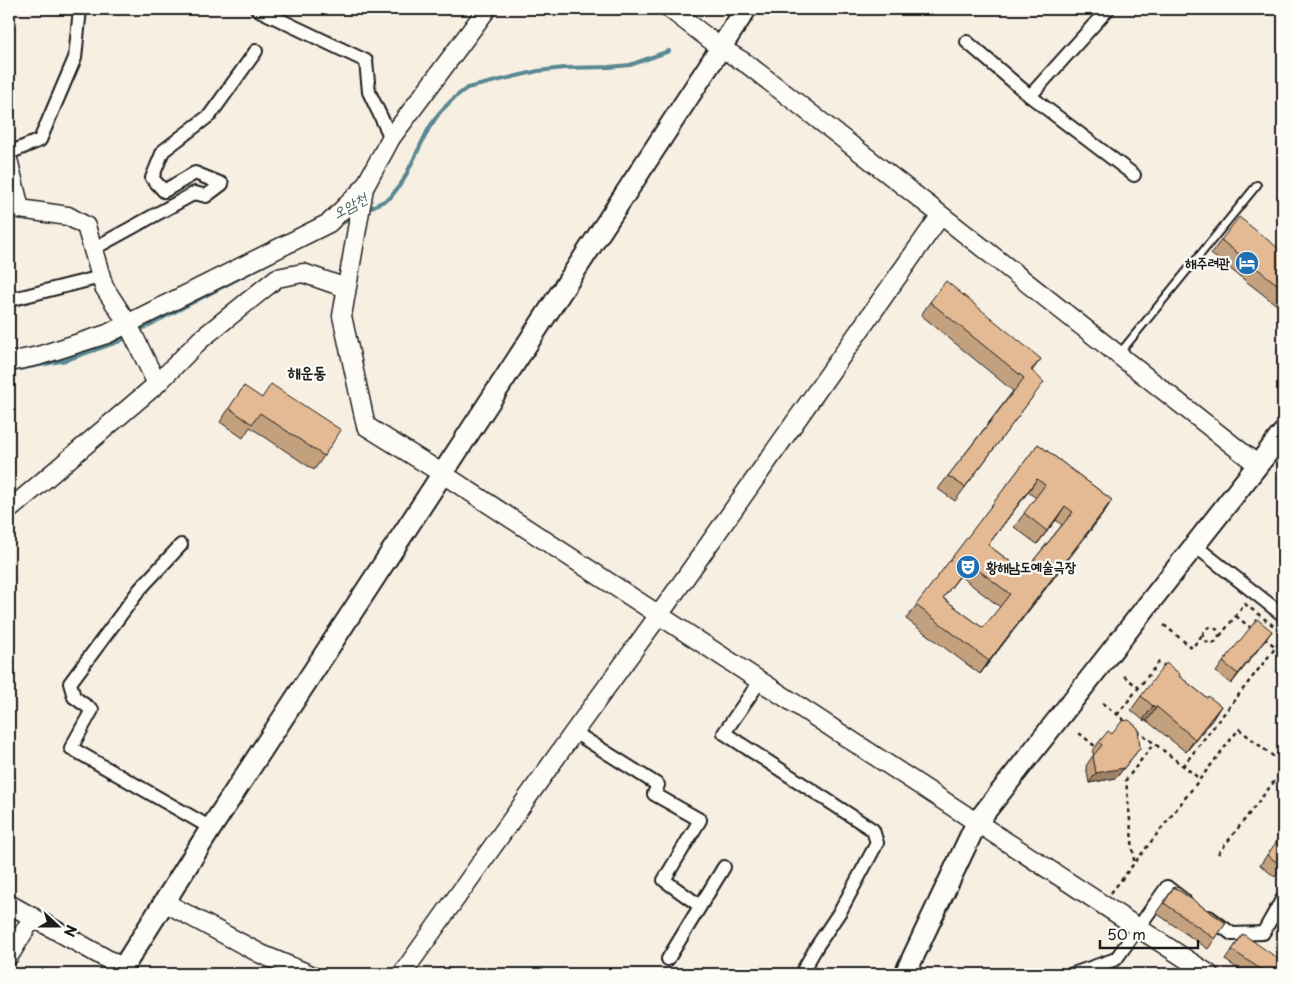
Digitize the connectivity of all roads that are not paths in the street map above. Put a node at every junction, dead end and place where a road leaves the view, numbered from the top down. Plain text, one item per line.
1 (80, 9) edge
2 (256, 9) edge
3 (487, 9) edge
4 (670, 9) edge
5 (746, 9) edge
6 (1108, 9) edge
7 (967, 42) dead end
8 (721, 48) junction
9 (256, 51) dead end
10 (1030, 96) junction
11 (390, 138) junction
12 (9, 153) edge
13 (9, 162) edge
14 (1134, 175) dead end
15 (1257, 185) dead end
16 (362, 195) junction
17 (14, 206) edge
18 (941, 215) junction
19 (93, 249) junction
20 (101, 276) junction
21 (346, 288) junction
22 (9, 300) edge
23 (131, 331) junction
24 (1118, 355) junction
25 (9, 362) edge
26 (157, 384) junction
27 (1283, 433) edge
28 (1258, 465) junction
29 (443, 474) junction
30 (9, 510) edge
31 (1194, 545) junction
32 (181, 546) dead end
33 (659, 615) junction
34 (1283, 615) edge
35 (760, 681) junction
36 (574, 732) junction
37 (977, 822) junction
38 (211, 828) junction
39 (724, 867) dead end
40 (1283, 898) edge
41 (164, 902) junction
42 (9, 904) edge
43 (700, 906) junction
44 (33, 917) junction
45 (1138, 928) junction
46 (9, 956) edge
47 (668, 959) dead end
48 (121, 971) edge
49 (309, 974) edge
50 (402, 974) edge
51 (801, 974) edge
52 (905, 974) edge
53 (1073, 974) edge
54 (1209, 974) edge

1 - 12 street
2 - 11 street
3 - 11 street
4 - 8 street
5 - 8 main road
6 - 10 street
7 - 10 street
8 - 18 street
8 - 29 main road
9 - 19 street
10 - 14 street
11 - 16 street
13 - 17 street
15 - 24 lane
16 - 21 street
16 - 23 street
17 - 19 street
18 - 24 street
18 - 33 street
19 - 20 street
20 - 22 street
20 - 23 street
21 - 26 street
21 - 29 street
23 - 25 street
23 - 26 street
24 - 28 street
26 - 30 street
27 - 28 main road
28 - 31 main road
29 - 33 street
29 - 38 main road
31 - 34 street
31 - 37 main road
32 - 38 street
33 - 35 street
33 - 36 street
35 - 37 street
35 - 51 street
36 - 43 street
36 - 50 street
37 - 45 street
37 - 52 main road
38 - 41 main road
39 - 43 street
40 - 45 street
41 - 48 main road
41 - 49 street
42 - 44 street
43 - 47 street
44 - 46 street
44 - 48 street
45 - 53 street
45 - 54 street

